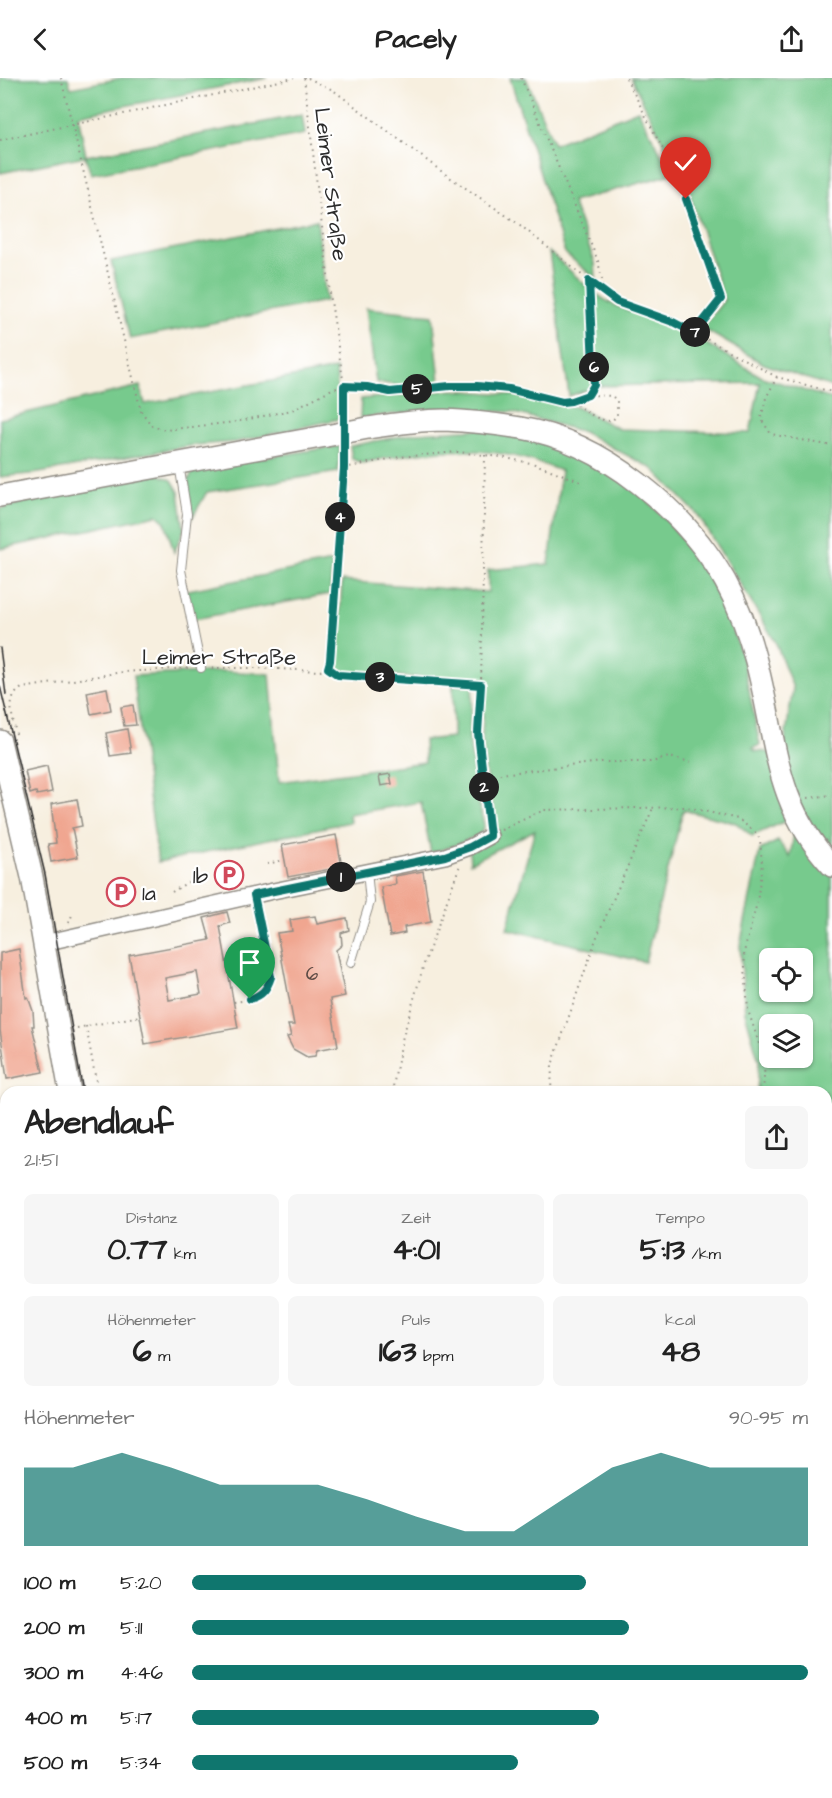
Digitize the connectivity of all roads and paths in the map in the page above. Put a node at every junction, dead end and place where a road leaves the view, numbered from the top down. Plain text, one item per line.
1 (61, 78) edge
2 (294, 78) edge
3 (306, 78) edge
4 (520, 78) edge
5 (626, 78) edge
6 (72, 126) junction
7 (0, 140) edge
8 (589, 281) junction
9 (602, 292) junction
10 (694, 333) junction
11 (777, 377) junction
12 (344, 386) junction
13 (832, 392) edge
14 (588, 395) junction
15 (571, 401) junction
16 (345, 424) dead end
17 (335, 441) junction
18 (832, 446) edge
19 (485, 455) junction
20 (179, 463) junction
21 (344, 468) junction
22 (582, 482) dead end
23 (1, 496) edge
24 (201, 668) junction
25 (328, 668) junction
26 (481, 685) junction
27 (7, 733) edge
28 (691, 762) dead end
29 (483, 781) junction
30 (832, 795) edge
31 (812, 797) dead end
32 (653, 807) junction
33 (490, 836) junction
34 (467, 848) junction
35 (285, 860) dead end
36 (267, 864) dead end
37 (832, 866) edge
38 (367, 871) junction
39 (188, 882) dead end
40 (172, 892) dead end
41 (254, 895) junction
42 (44, 943) junction
43 (351, 963) dead end
44 (234, 1002) dead end
45 (140, 1016) dead end
46 (86, 1026) junction
47 (81, 1027) dead end
48 (69, 1086) edge
49 (98, 1086) edge
50 (393, 1086) edge
51 (551, 1086) edge
52 (763, 1086) edge

1 - 6 path
2 - 6 path
3 - 8 path
3 - 12 path, Leimer Straße
4 - 9 path
5 - 10 path
6 - 7 path
6 - 12 path
8 - 9 path
8 - 14 path
9 - 10 path
10 - 11 path
11 - 13 path
11 - 18 path
12 - 15 path
12 - 16 path, Leimer Straße
14 - 15 path
14 - 15 path
17 - 20 main road
17 - 21 path, Leimer Straße
17 - 37 main road, bridge
19 - 21 path
19 - 22 path
19 - 26 path
20 - 23 main road
20 - 24 lane
21 - 25 path, Leimer Straße
24 - 25 path, Leimer Straße
24 - 27 path, Leimer Straße
25 - 26 path
26 - 29 path
27 - 42 main road
28 - 29 path
29 - 33 path
30 - 31 path
32 - 33 path
32 - 51 path
32 - 52 path
33 - 34 street
34 - 38 street
34 - 50 path
35 - 36 path
38 - 41 street
38 - 43 lane
39 - 40 path
41 - 42 street
41 - 44 path
42 - 48 main road
45 - 46 path
46 - 47 path
46 - 49 path

